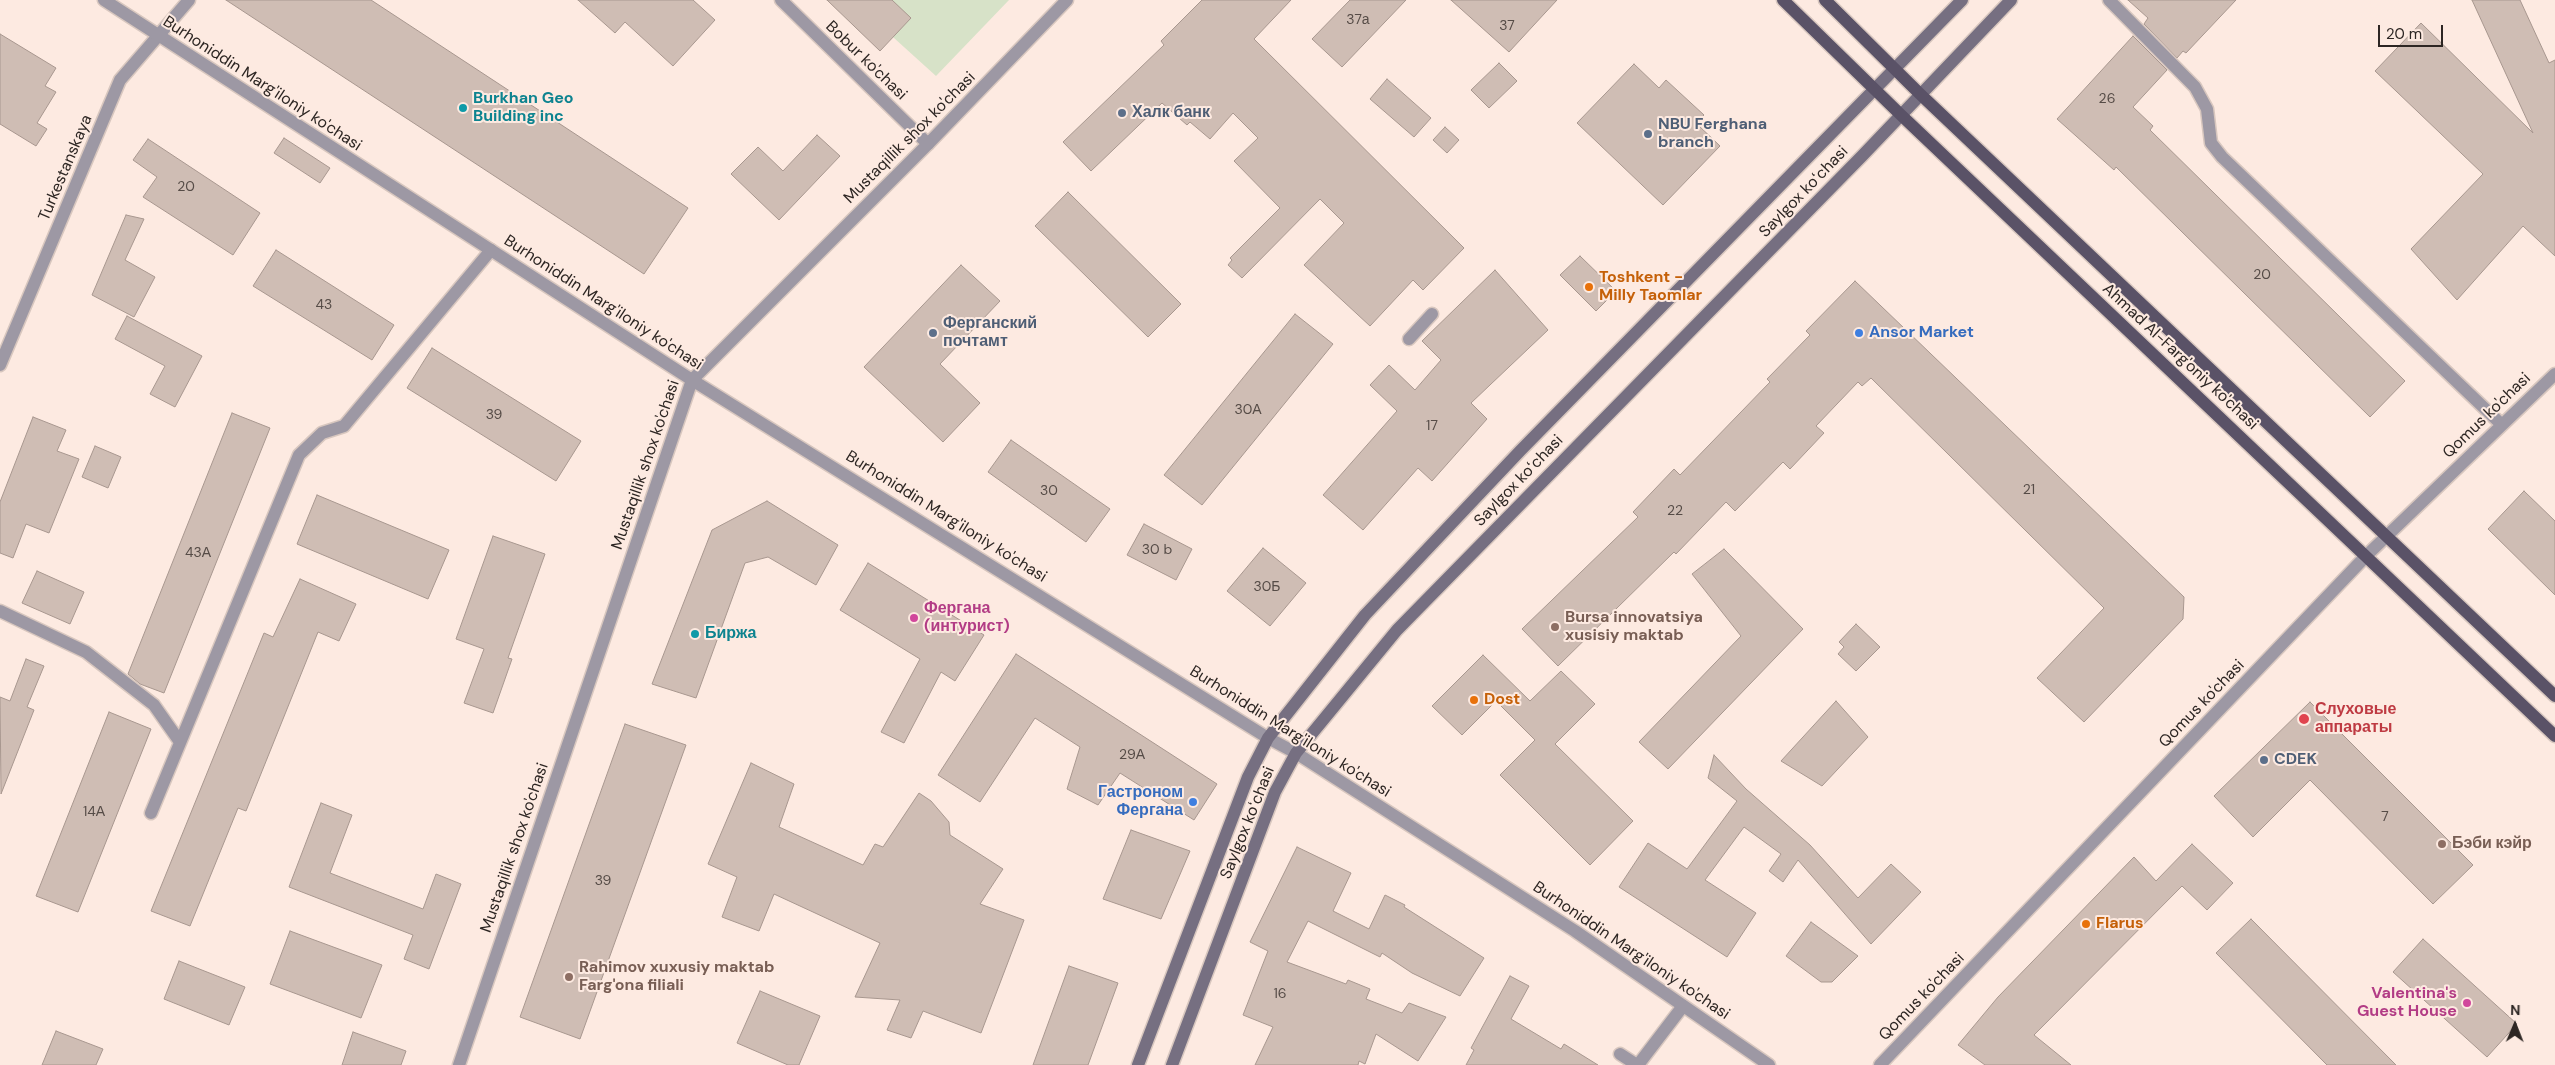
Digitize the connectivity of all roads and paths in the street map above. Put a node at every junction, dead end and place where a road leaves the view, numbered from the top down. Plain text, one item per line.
1 (104, 0) edge
2 (189, 0) edge
3 (781, 0) edge
4 (1067, 0) edge
5 (1783, 0) edge
6 (1825, 0) edge
7 (1962, 0) edge
8 (2011, 0) edge
9 (2108, 0) edge
10 (157, 35) junction
11 (1895, 68) junction
12 (1875, 89) junction
13 (1920, 94) junction
14 (1901, 115) junction
15 (928, 144) junction
16 (491, 250) junction
17 (1432, 314) dead end
18 (1409, 339) dead end
19 (0, 365) edge
20 (2555, 374) edge
21 (692, 380) junction
22 (2502, 425) junction
23 (2387, 535) junction
24 (2367, 555) junction
25 (0, 611) edge
26 (2555, 696) edge
27 (2555, 736) edge
28 (1268, 738) junction
29 (180, 742) junction
30 (1296, 753) junction
31 (151, 812) dead end
32 (1683, 1006) junction
33 (1620, 1054) dead end
34 (459, 1065) edge
35 (1138, 1065) edge
36 (1172, 1065) edge
37 (1638, 1065) edge
38 (1769, 1065) edge
39 (1880, 1065) edge

1 - 10 street, Burhoniddin Marg'iloniy ko'chasi
2 - 10 street, Turkestanskaya
3 - 15 street, Bobur ko'chasi
4 - 15 street, Mustaqillik shox ko'chasi
5 - 12 main road, Ahmad Al-Farg'oniy ko'chasi
6 - 11 main road, Ahmad Al-Farg'oniy ko'chasi
7 - 11 main road, Saylgox koʻchasi
8 - 13 main road, Saylgox koʻchasi
9 - 22 street
10 - 16 street, Burhoniddin Marg'iloniy ko'chasi
10 - 19 street, Turkestanskaya
11 - 12 main road, Saylgox koʻchasi
11 - 13 main road, Ahmad Al-Farg'oniy ko'chasi
12 - 14 main road, Ahmad Al-Farg'oniy ko'chasi
12 - 28 main road, Saylgox koʻchasi
13 - 14 main road, Saylgox koʻchasi
13 - 23 main road, Ahmad Al-Farg'oniy ko'chasi
14 - 24 main road, Ahmad Al-Farg'oniy ko'chasi
14 - 30 main road, Saylgox koʻchasi
15 - 21 street, Mustaqillik shox ko'chasi
16 - 21 street, Burhoniddin Marg'iloniy ko'chasi
16 - 29 street
17 - 18 street
20 - 22 street, Qomus ko'chasi
21 - 28 street, Burhoniddin Marg'iloniy ko'chasi
21 - 34 street, Mustaqillik shox ko'chasi
22 - 23 street, Qomus ko'chasi
23 - 24 street, Qomus ko'chasi
23 - 26 main road, Ahmad Al-Farg'oniy ko'chasi
24 - 27 main road, Ahmad Al-Farg'oniy ko'chasi
24 - 39 street, Qomus ko'chasi
25 - 29 street
28 - 30 street, Burhoniddin Marg'iloniy ko'chasi
28 - 35 main road, Saylgox koʻchasi
29 - 31 street
30 - 32 street, Burhoniddin Marg'iloniy ko'chasi
30 - 36 main road, Saylgox koʻchasi
32 - 37 street
32 - 38 street, Burhoniddin Marg'iloniy ko'chasi
33 - 37 street

